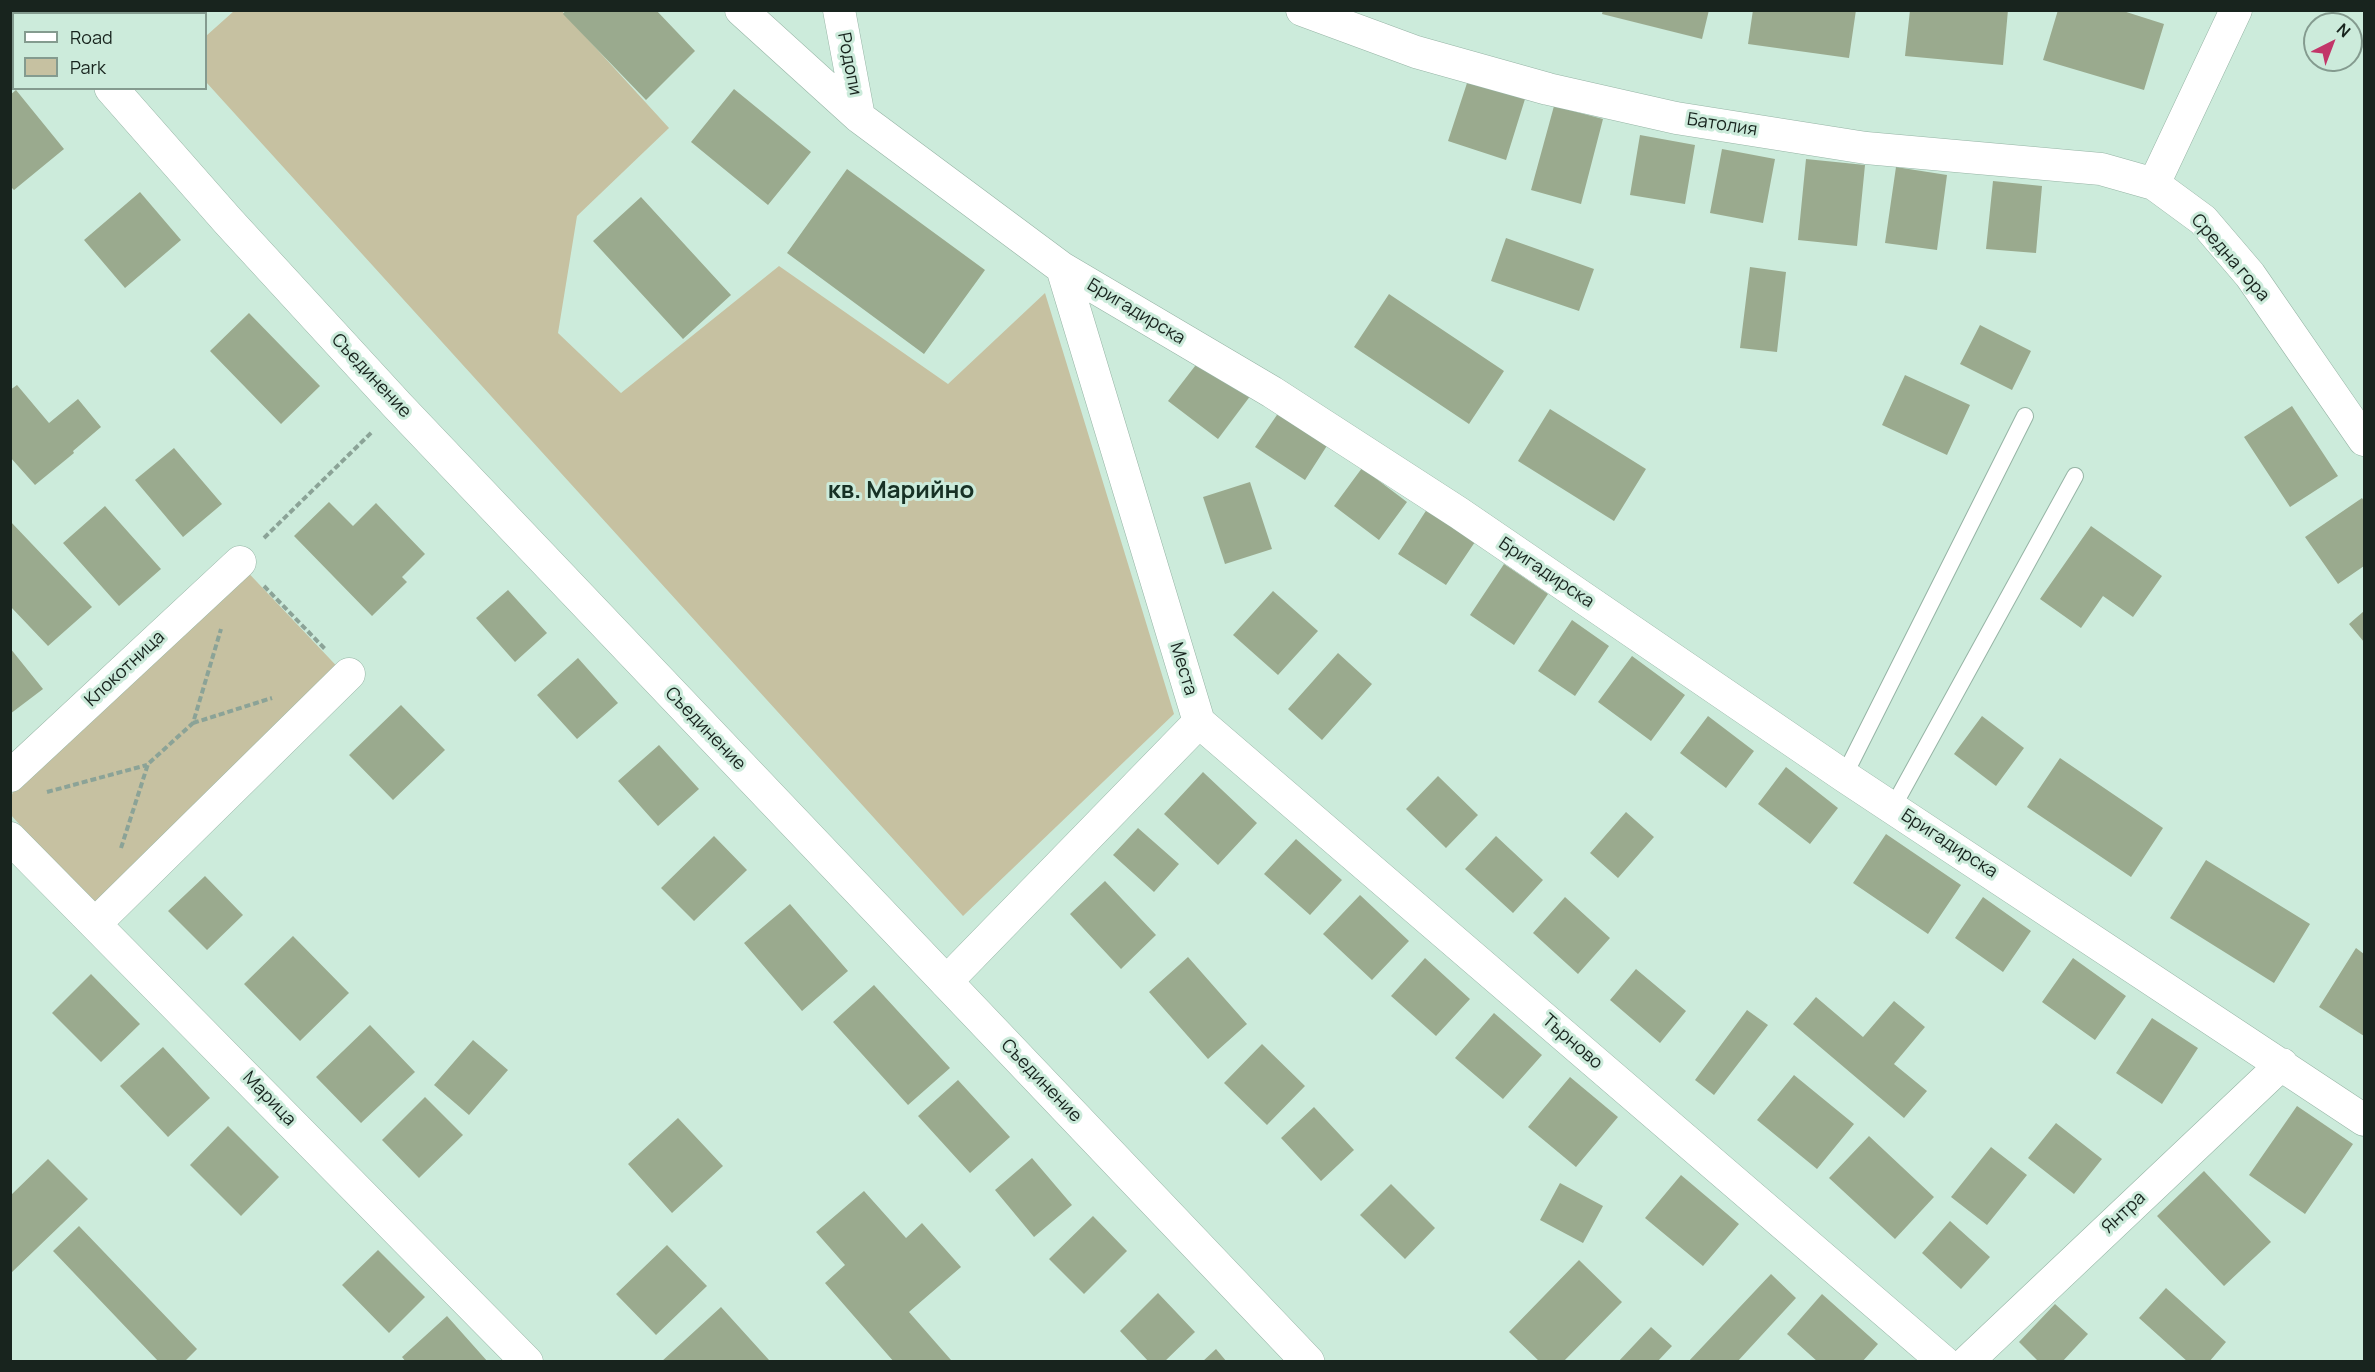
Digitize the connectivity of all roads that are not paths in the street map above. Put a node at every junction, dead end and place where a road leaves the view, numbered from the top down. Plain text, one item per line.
1 (741, 10) edge
2 (839, 10) edge
3 (1302, 10) edge
4 (2236, 10) edge
5 (113, 90) edge
6 (859, 117) junction
7 (2154, 184) junction
8 (1062, 268) junction
9 (2025, 416) dead end
10 (2364, 440) edge
11 (2075, 476) dead end
12 (240, 562) road end
13 (349, 674) road end
14 (1199, 722) junction
15 (10, 776) edge
16 (1844, 776) junction
17 (1893, 807) junction
18 (10, 838) edge
19 (96, 923) junction
20 (946, 982) junction
21 (2282, 1064) junction
22 (2364, 1120) edge
23 (526, 1362) edge
24 (1308, 1362) edge
25 (1944, 1362) edge
26 (1967, 1362) edge

1 - 6 street, Бригадирска
2 - 6 street, Родопи
3 - 7 street, Батолия
4 - 7 street
5 - 20 street, Съединение
6 - 8 street, Бригадирска
7 - 10 street, Средна гора
8 - 14 street, Места
8 - 16 street, Бригадирска
9 - 16 lane
11 - 17 lane
12 - 15 street, Клокотница
13 - 19 street
14 - 20 street
14 - 25 street, Търново
16 - 17 street, Бригадирска
17 - 21 street, Бригадирска
18 - 19 street, Марица
19 - 23 street, Марица
20 - 24 street, Съединение
21 - 22 street, Бригадирска
21 - 26 street, Янтра

